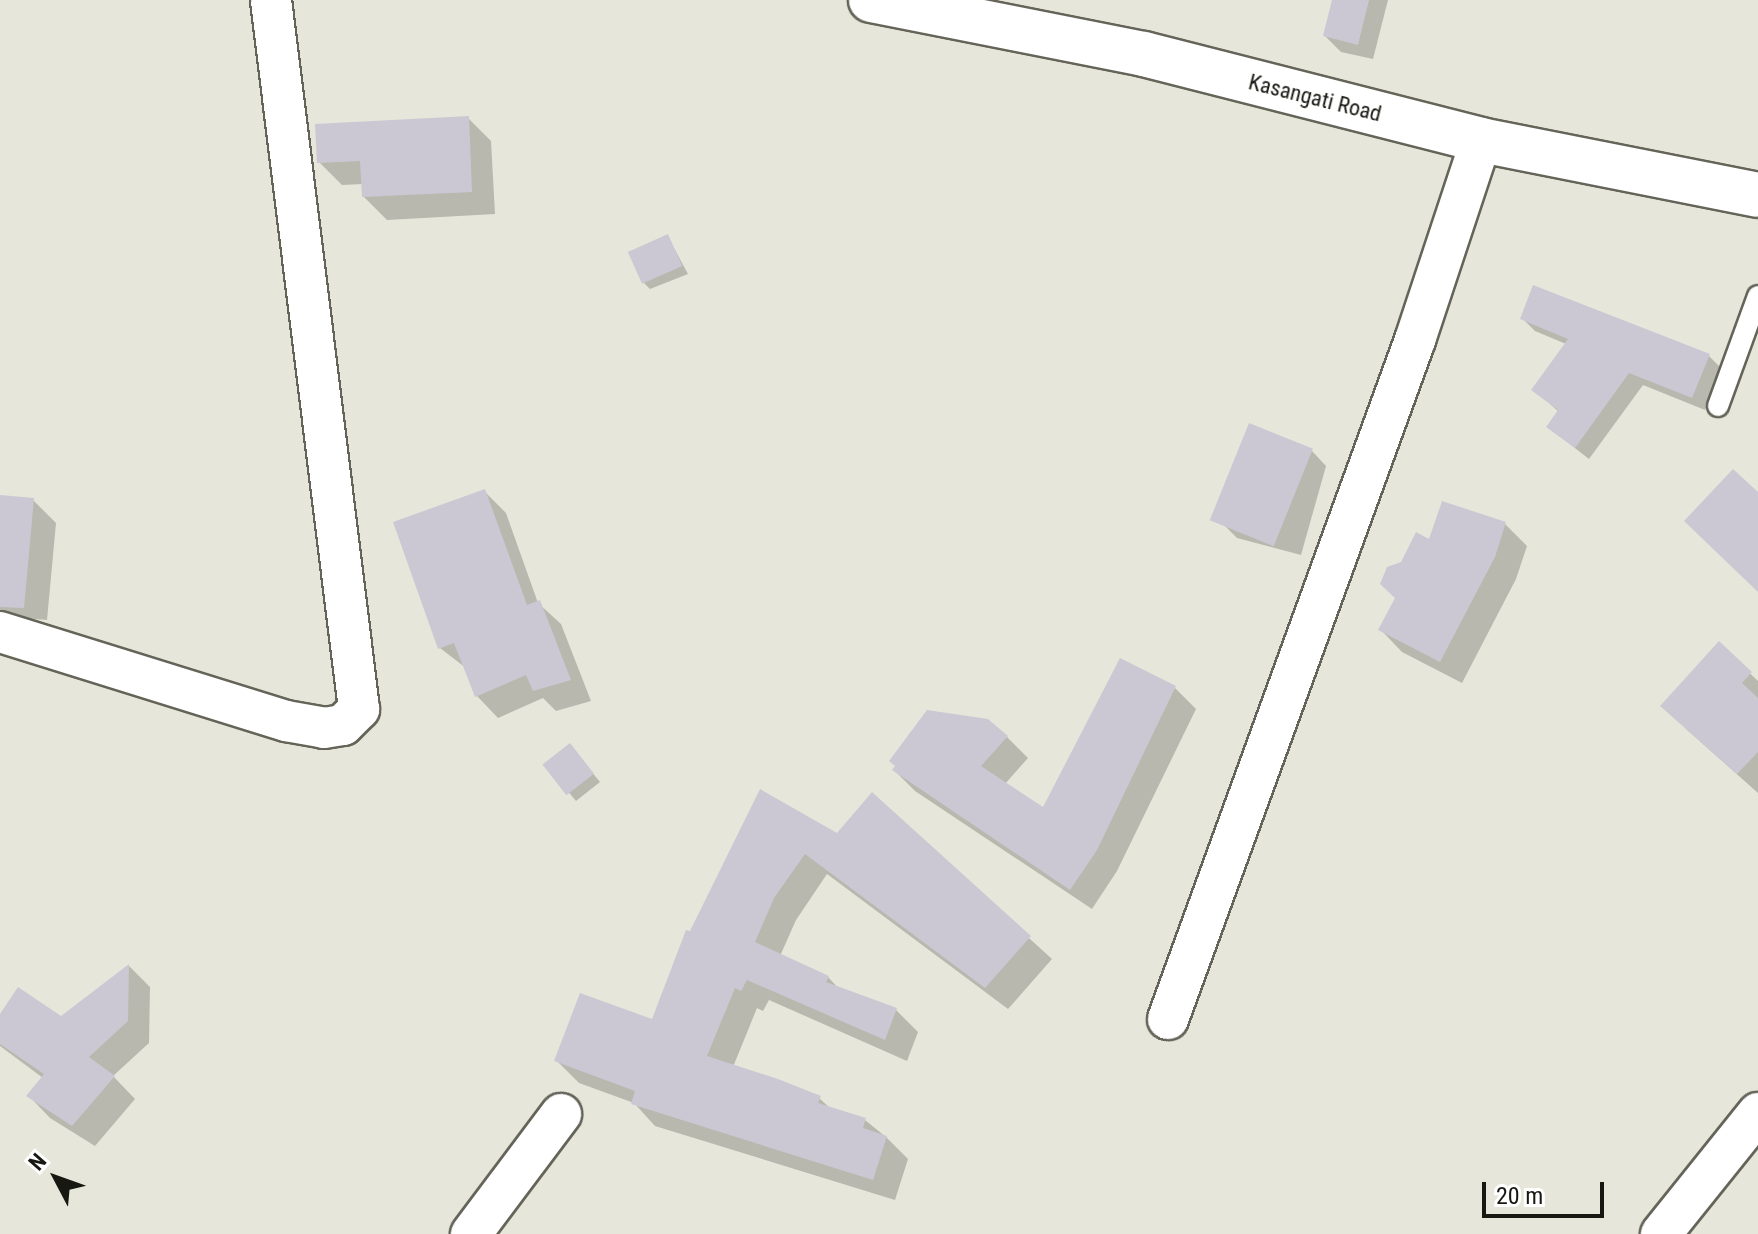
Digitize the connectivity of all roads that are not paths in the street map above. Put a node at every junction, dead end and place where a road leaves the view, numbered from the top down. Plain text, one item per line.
1 (271, 0) edge
2 (871, 0) edge
3 (1481, 140) junction
4 (1758, 195) edge
5 (1758, 296) edge
6 (1718, 406) dead end
7 (0, 632) edge
8 (1168, 1019) dead end
9 (1758, 1113) edge
10 (561, 1114) dead end
11 (471, 1234) edge
12 (1661, 1234) edge

1 - 7 street
2 - 3 street, Kasangati Road
3 - 4 street, Kasangati Road
3 - 8 street
5 - 6 lane
9 - 12 street
10 - 11 street

